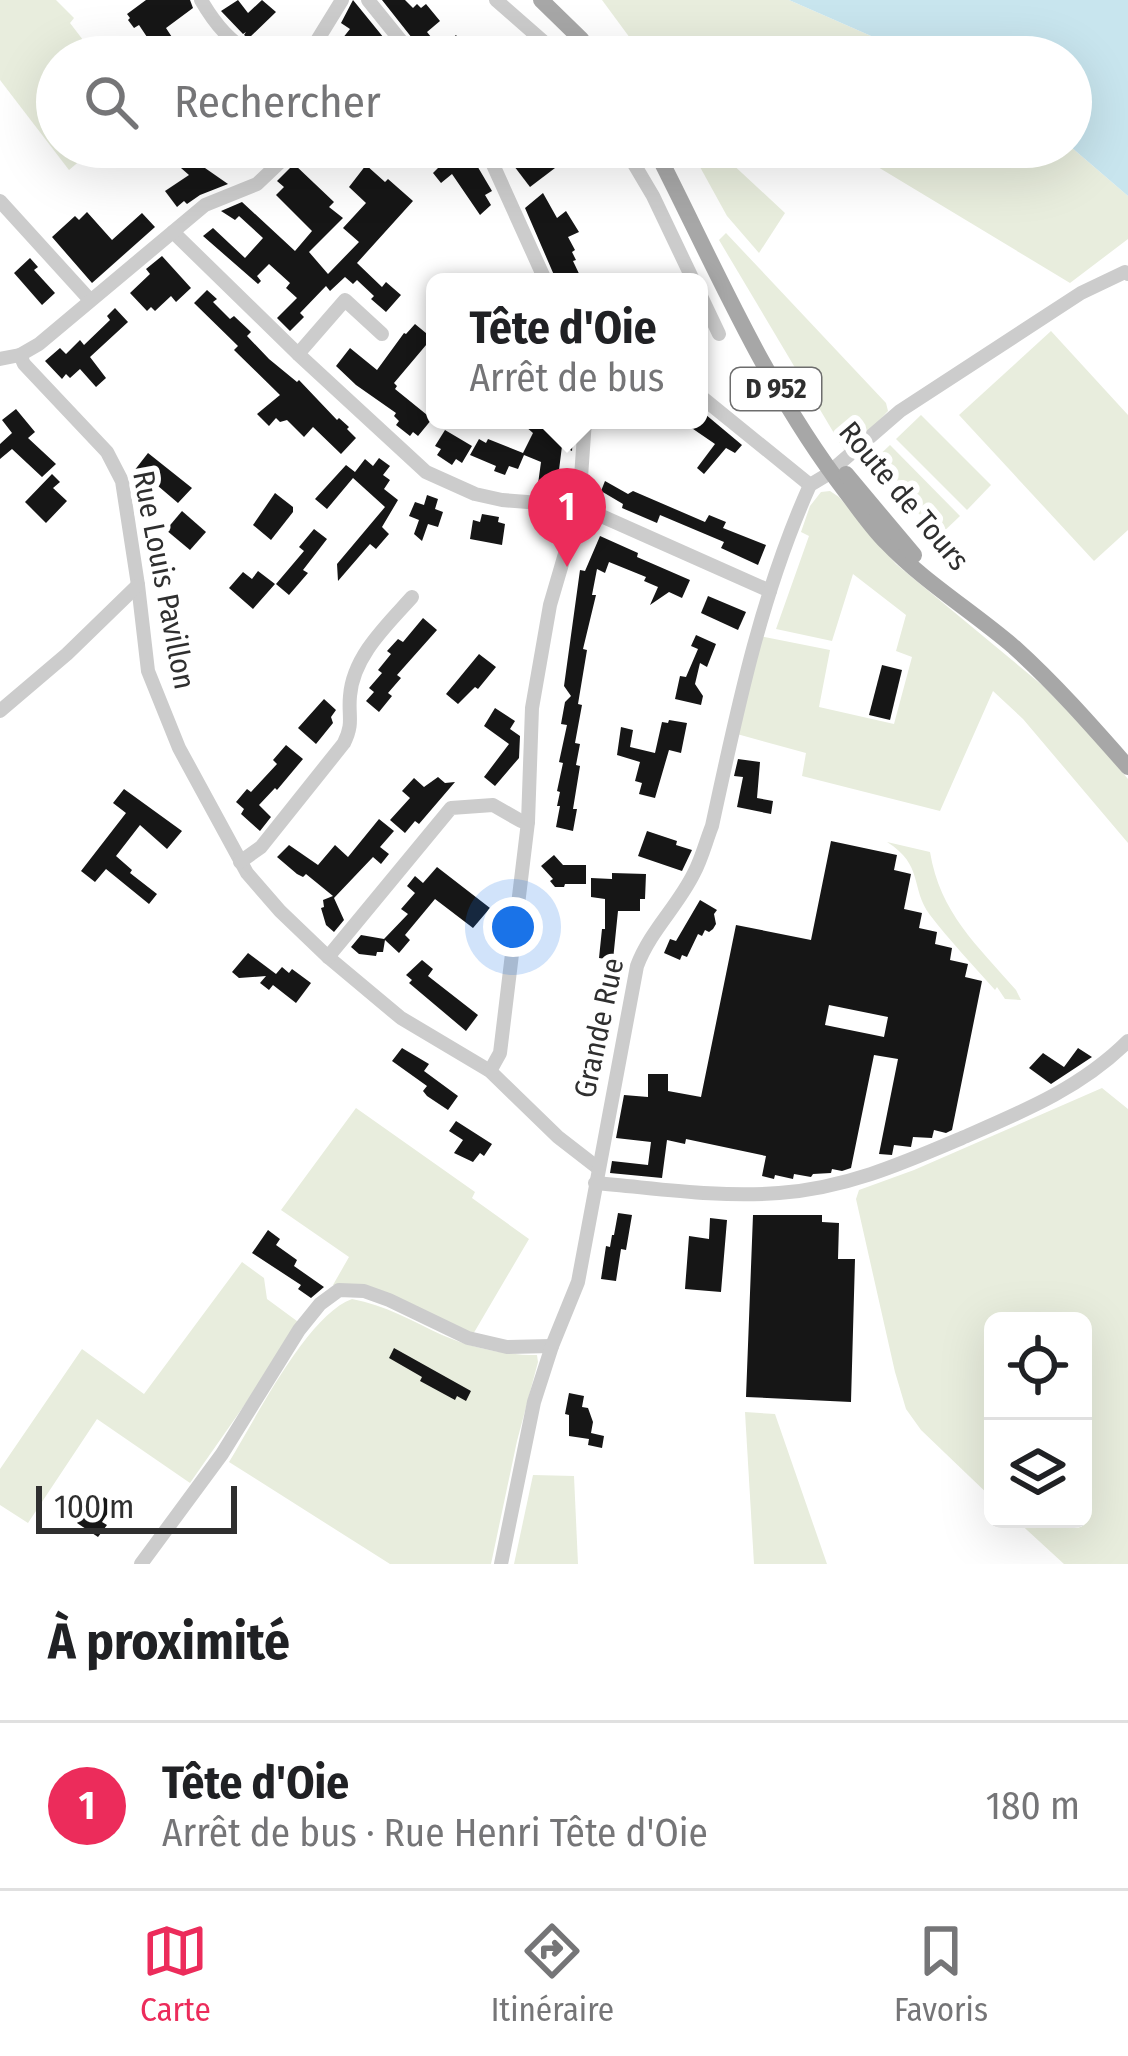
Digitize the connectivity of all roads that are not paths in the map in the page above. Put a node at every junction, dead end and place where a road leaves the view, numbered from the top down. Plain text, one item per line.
1 (201, 0) edge
2 (342, 0) edge
3 (368, 0) edge
4 (496, 0) edge
5 (541, 0) edge
6 (225, 36) edge
7 (320, 36) edge
8 (397, 36) edge
9 (537, 36) edge
10 (578, 36) edge
11 (274, 168) edge
12 (494, 168) edge
13 (637, 168) edge
14 (665, 168) edge
15 (3, 204) edge
16 (172, 232) junction
17 (542, 273) edge
18 (690, 273) edge
19 (1128, 274) edge
20 (89, 300) junction
21 (708, 311) edge
22 (382, 334) dead end
23 (719, 334) dead end
24 (20, 355) junction
25 (298, 355) junction
26 (0, 359) edge
27 (708, 401) edge
28 (584, 429) edge
29 (835, 468) junction
30 (810, 485) junction
31 (579, 506) junction
32 (138, 585) junction
33 (770, 591) junction
34 (412, 597) dead end
35 (0, 711) edge
36 (1128, 766) edge
37 (528, 822) junction
38 (240, 862) junction
39 (328, 957) junction
40 (1128, 1042) edge
41 (490, 1071) junction
42 (596, 1176) junction
43 (552, 1346) junction
44 (141, 1564) edge
45 (501, 1564) edge

1 - 6 street
2 - 7 street
3 - 8 street
4 - 9 street
5 - 10 main road
11 - 16 street
12 - 17 street
13 - 18 street
14 - 29 main road, Route de Tours / D 952
15 - 20 street
16 - 20 street
16 - 25 street
19 - 29 street
20 - 24 street
21 - 23 street
22 - 25 street
24 - 26 street
24 - 32 street, Rue Louis Pavillon
25 - 31 street
27 - 30 street
28 - 31 street
29 - 30 street
29 - 36 main road, Route de Tours / D 952
30 - 33 street, Grande Rue
31 - 33 street
31 - 37 street
32 - 35 street
32 - 38 street, Rue Louis Pavillon
33 - 42 street, Grande Rue
34 - 38 street
37 - 39 street
37 - 41 street
38 - 39 street, Rue Louis Pavillon
39 - 41 street, Rue Louis Pavillon
40 - 42 street
41 - 42 street, Rue Louis Pavillon
42 - 43 street, Grande Rue
43 - 44 street
43 - 45 street, Grande Rue

